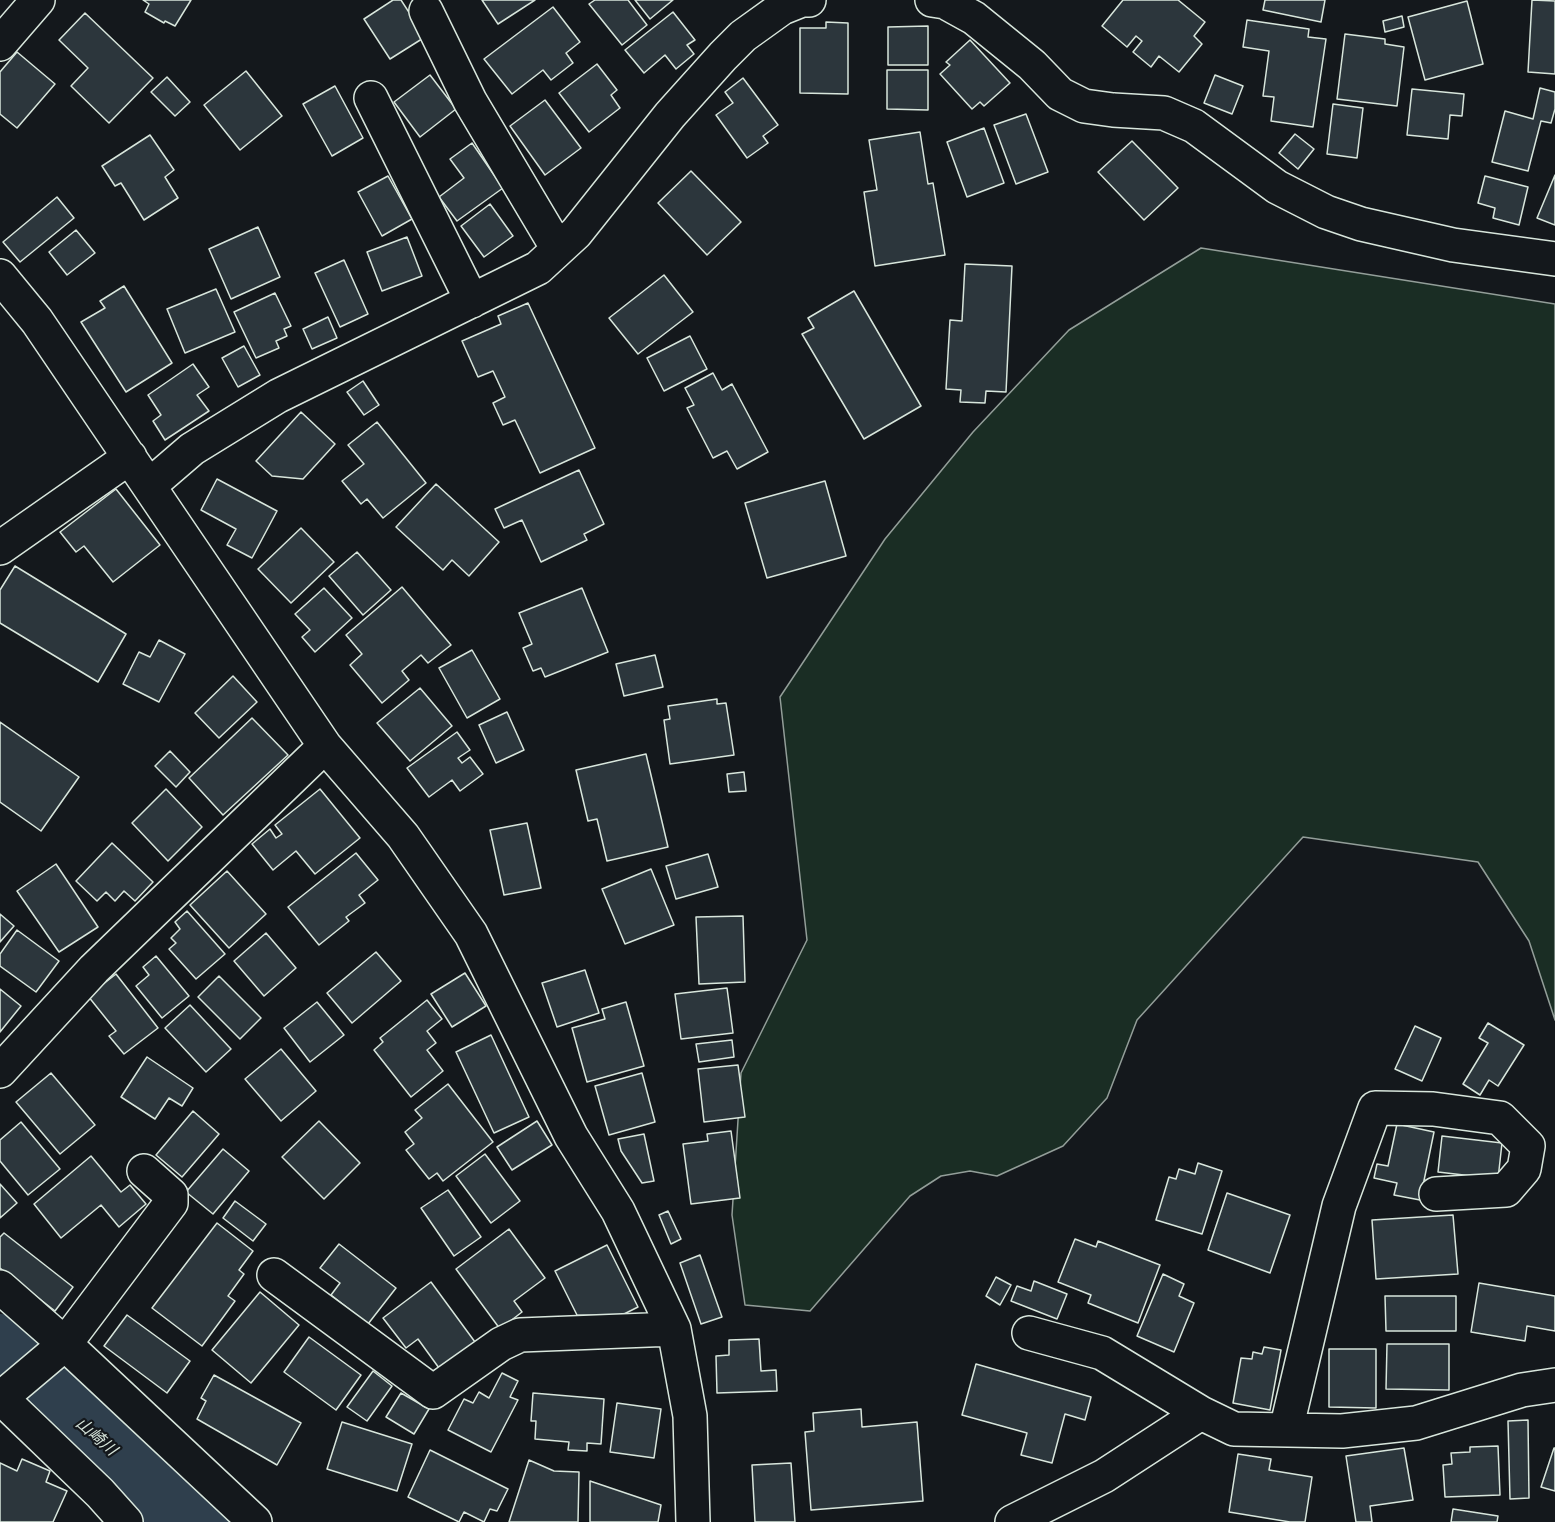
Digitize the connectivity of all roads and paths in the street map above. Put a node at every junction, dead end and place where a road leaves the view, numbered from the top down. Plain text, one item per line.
1 (38, 0) edge
2 (809, 0) edge
3 (941, 0) edge
4 (426, 11) dead end
5 (0, 44) edge
6 (371, 98) dead end
7 (558, 249) junction
8 (1555, 259) edge
9 (0, 276) edge
10 (472, 301) junction
11 (130, 457) junction
12 (149, 486) junction
13 (0, 548) edge
14 (325, 746) junction
15 (0, 1071) edge
16 (144, 1171) dead end
17 (1436, 1194) dead end
18 (274, 1275) dead end
19 (0, 1287) edge
20 (674, 1329) junction
21 (1029, 1334) dead end
22 (65, 1344) junction
23 (1555, 1385) edge
24 (0, 1397) edge
25 (1201, 1413) junction
26 (1286, 1430) junction
27 (126, 1522) edge
28 (255, 1522) edge
29 (693, 1522) edge
30 (1012, 1522) edge

1 - 5 street
2 - 7 street
3 - 8 street
4 - 7 street
6 - 10 street
7 - 10 street
9 - 11 street
10 - 12 street
11 - 12 street
11 - 13 street
12 - 14 street
14 - 15 street
14 - 20 street
16 - 22 street
17 - 26 street
18 - 20 street
19 - 22 street
20 - 29 street
21 - 25 street
22 - 24 street
22 - 28 street
23 - 26 street
24 - 27 street
25 - 26 street
25 - 30 street

